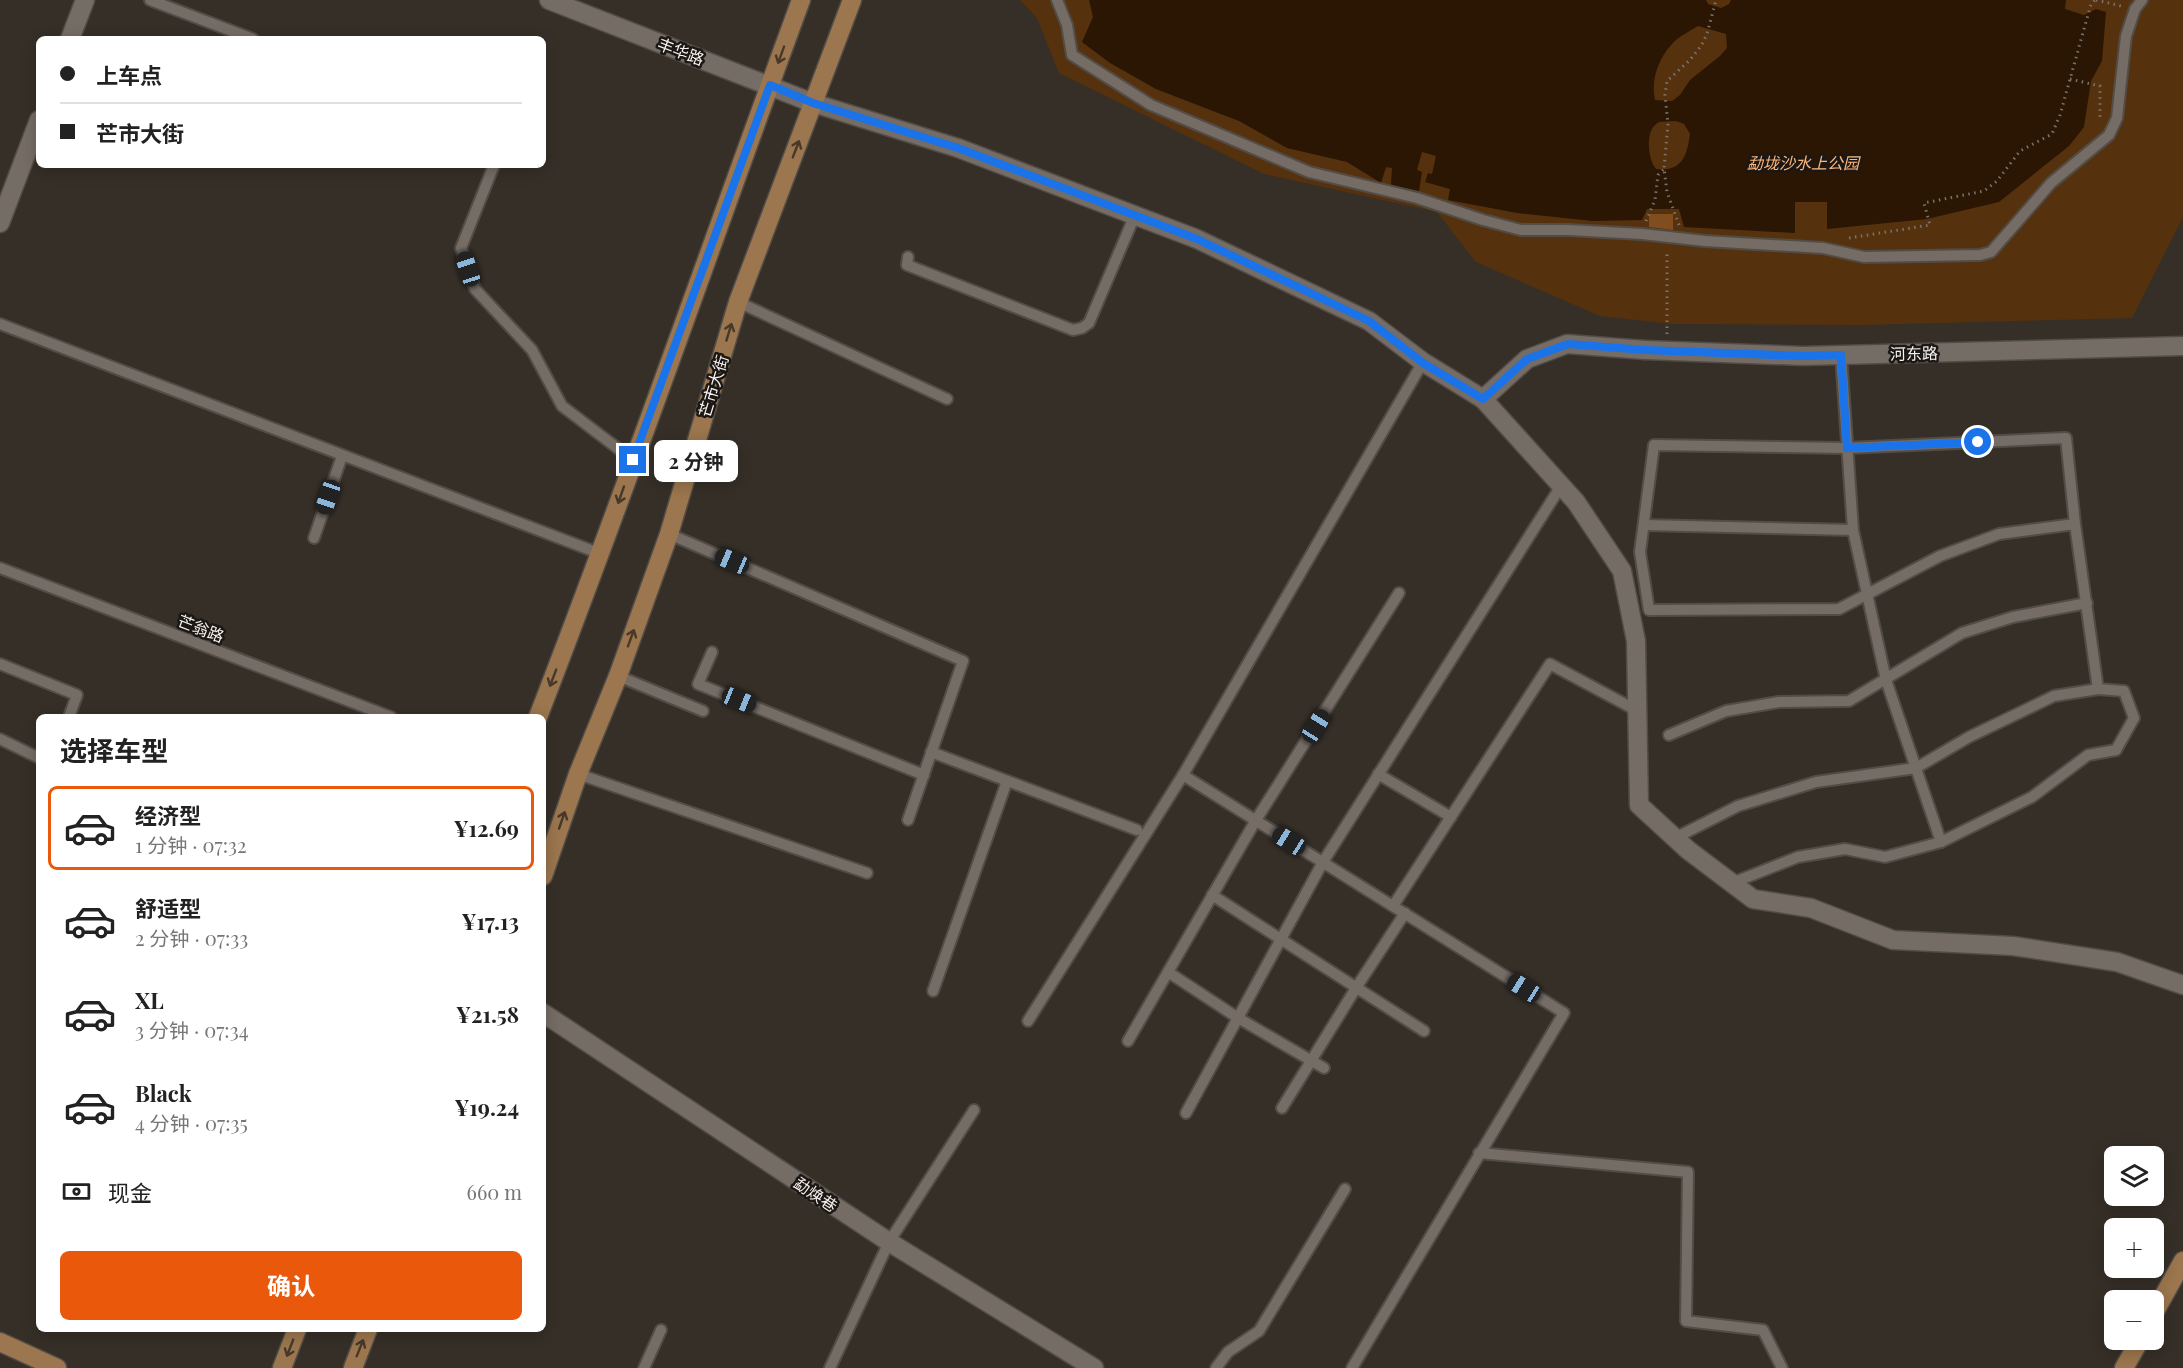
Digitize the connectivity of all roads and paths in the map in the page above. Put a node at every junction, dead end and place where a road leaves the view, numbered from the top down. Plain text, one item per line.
1 (85, 0) edge
2 (150, 0) edge
3 (549, 0) edge
4 (801, 0) edge
5 (852, 0) edge
6 (1057, 0) edge
7 (1716, 0) edge
8 (2095, 0) edge
9 (2138, 4) edge
10 (71, 36) edge
11 (245, 36) edge
12 (2070, 79) junction
13 (770, 85) junction
14 (813, 103) junction
15 (36, 128) edge
16 (2109, 135) junction
17 (493, 168) edge
18 (1664, 168) junction
19 (1649, 211) dead end
20 (1674, 212) dead end
21 (1135, 215) junction
22 (0, 223) edge
23 (1667, 237) junction
24 (1823, 248) junction
25 (908, 258) dead end
26 (738, 302) junction
27 (0, 324) edge
28 (2183, 346) edge
29 (1667, 351) junction
30 (1841, 355) junction
31 (1423, 363) junction
32 (947, 399) dead end
33 (1483, 399) junction
34 (1847, 448) junction
35 (342, 456) junction
36 (633, 460) junction
37 (1561, 486) junction
38 (2075, 524) junction
39 (1644, 525) junction
40 (1853, 530) junction
41 (669, 534) junction
42 (314, 538) dead end
43 (601, 554) junction
44 (0, 568) edge
45 (1399, 593) dead end
46 (1866, 595) junction
47 (2087, 603) junction
48 (712, 652) dead end
49 (0, 664) edge
50 (618, 676) junction
51 (1887, 680) junction
52 (2098, 689) junction
53 (1636, 710) junction
54 (703, 711) dead end
55 (70, 714) edge
56 (383, 714) edge
57 (539, 714) edge
58 (1669, 735) dead end
59 (0, 739) edge
60 (931, 752) junction
61 (36, 757) edge
62 (1916, 768) junction
63 (578, 774) junction
64 (924, 774) junction
65 (1378, 774) junction
66 (1183, 775) junction
67 (1007, 781) junction
68 (1451, 817) junction
69 (908, 820) dead end
70 (1256, 820) junction
71 (1137, 830) dead end
72 (1675, 838) junction
73 (1941, 842) junction
74 (1323, 862) junction
75 (546, 867) edge
76 (867, 873) dead end
77 (1732, 883) junction
78 (1212, 895) junction
79 (1393, 906) junction
80 (1405, 913) junction
81 (1280, 939) junction
82 (1168, 972) junction
83 (2183, 986) edge
84 (1356, 988) junction
85 (933, 992) dead end
86 (546, 1015) edge
87 (1238, 1018) junction
88 (1028, 1021) dead end
89 (1424, 1031) dead end
90 (1128, 1041) dead end
91 (1311, 1061) junction
92 (1324, 1068) dead end
93 (1282, 1108) dead end
94 (974, 1110) dead end
95 (1186, 1113) dead end
96 (1479, 1153) junction
97 (1345, 1189) dead end
98 (889, 1242) junction
99 (2183, 1261) edge
100 (2164, 1295) edge
101 (661, 1330) dead end
102 (296, 1332) edge
103 (367, 1332) edge
104 (0, 1342) edge
105 (2134, 1350) edge
106 (57, 1368) edge
107 (282, 1368) edge
108 (353, 1368) edge
109 (644, 1368) edge
110 (830, 1368) edge
111 (1094, 1368) edge
112 (1216, 1368) edge
113 (1352, 1368) edge
114 (1782, 1368) edge
115 (2124, 1368) edge

1 - 10 street
2 - 11 lane
3 - 13 street, 丰华路
4 -> 13 main road
5 - 14 main road, 芒市大街
6 - 23 lane
7 - 18 path
8 - 9 path
8 - 12 path
9 - 16 lane
12 - 16 path
12 - 24 path
13 - 14 street, 丰华路
13 - 36 main road
14 - 21 street, 丰华路
26 -> 14 main road, 芒市大街
15 - 22 street
16 - 24 lane
17 - 36 lane
18 - 19 path
18 - 20 path
21 - 25 lane
21 - 31 street, 丰华路
23 - 24 lane
23 - 29 path
26 - 32 lane
41 -> 26 main road, 芒市大街
27 - 35 lane
28 - 30 street, 河东路
29 - 30 street, 河东路
29 - 33 street, 河东路
30 - 34 lane
31 - 33 street, 丰华路
31 - 66 lane
33 - 37 street, 丰华路
34 - 38 lane
34 - 39 lane
34 - 40 lane
35 - 42 lane
35 - 43 lane
36 -> 43 main road
37 - 53 street, 丰华路
37 - 65 lane
38 - 46 lane
38 - 47 lane
39 - 40 lane
39 - 46 lane
40 - 46 lane
50 -> 41 main road, 芒市大街
41 - 60 lane
43 -> 57 main road
44 - 56 lane, 芒翁路
45 - 70 lane
46 - 51 lane
47 - 51 lane
47 - 52 lane
48 - 64 lane
49 - 55 lane
50 - 54 lane
50 - 63 main road, 芒市大街
51 - 58 lane
51 - 62 lane
52 - 62 lane
52 - 73 lane
53 - 68 lane
53 - 72 street, 丰华路
59 - 61 lane
60 - 64 lane
60 - 67 lane
62 - 72 lane
62 - 73 lane
75 -> 63 main road, 芒市大街
63 - 76 lane
64 - 69 lane
65 - 68 lane
65 - 74 lane
66 - 70 lane
66 - 88 lane
67 - 71 lane
67 - 85 lane
68 - 79 lane
70 - 74 lane
70 - 78 lane
72 - 77 street, 丰华路
73 - 77 lane
74 - 79 lane
74 - 81 lane
77 - 83 street, 丰华路
78 - 81 lane
78 - 82 lane
79 - 80 lane
80 - 84 lane
80 - 96 lane
81 - 84 lane
81 - 87 lane
82 - 87 lane
82 - 90 lane
84 - 89 lane
84 - 91 lane
86 - 98 street, 勐焕巷
87 - 91 lane
87 - 95 lane
91 - 92 lane
91 - 93 lane
94 - 98 lane
96 - 113 lane
96 - 114 lane
97 - 112 lane
98 - 110 lane
98 - 111 street, 勐焕巷
99 - 100 main road
101 - 109 lane
102 -> 107 main road
108 -> 103 main road
104 - 106 main road
105 - 115 main road

